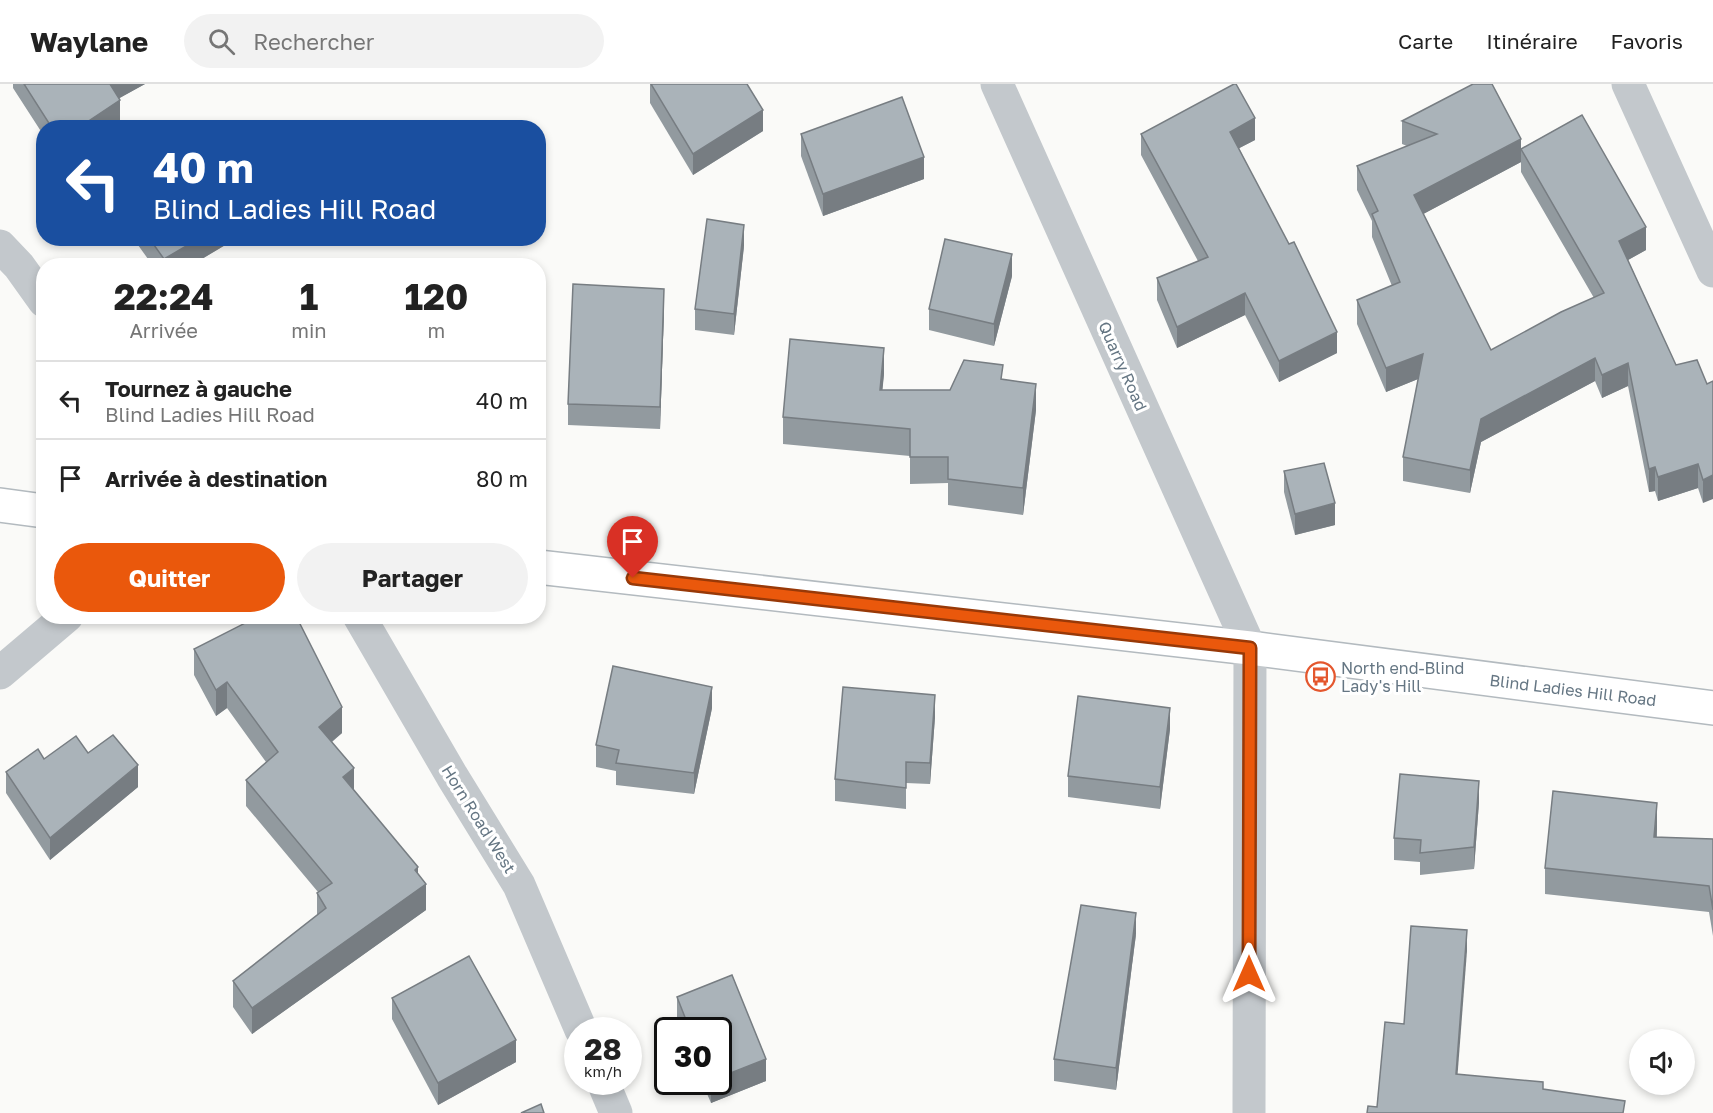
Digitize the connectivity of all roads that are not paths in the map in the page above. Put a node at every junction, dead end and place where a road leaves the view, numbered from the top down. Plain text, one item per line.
1 (997, 84) edge
2 (1628, 84) edge
3 (0, 246) edge
4 (1713, 271) edge
5 (36, 290) edge
6 (0, 505) edge
7 (36, 510) edge
8 (546, 568) edge
9 (58, 624) edge
10 (364, 624) edge
11 (1250, 648) junction
12 (0, 673) edge
13 (1713, 708) edge
14 (575, 1017) edge
15 (608, 1095) edge
16 (616, 1113) edge
17 (1249, 1113) edge

1 - 11 street, Quarry Road
2 - 4 street
3 - 5 street
6 - 7 street
8 - 11 street, Blind Ladies Hill Road
9 - 12 street
10 - 14 street, Horn Road West
11 - 13 street, Blind Ladies Hill Road
11 - 17 street
15 - 16 street

